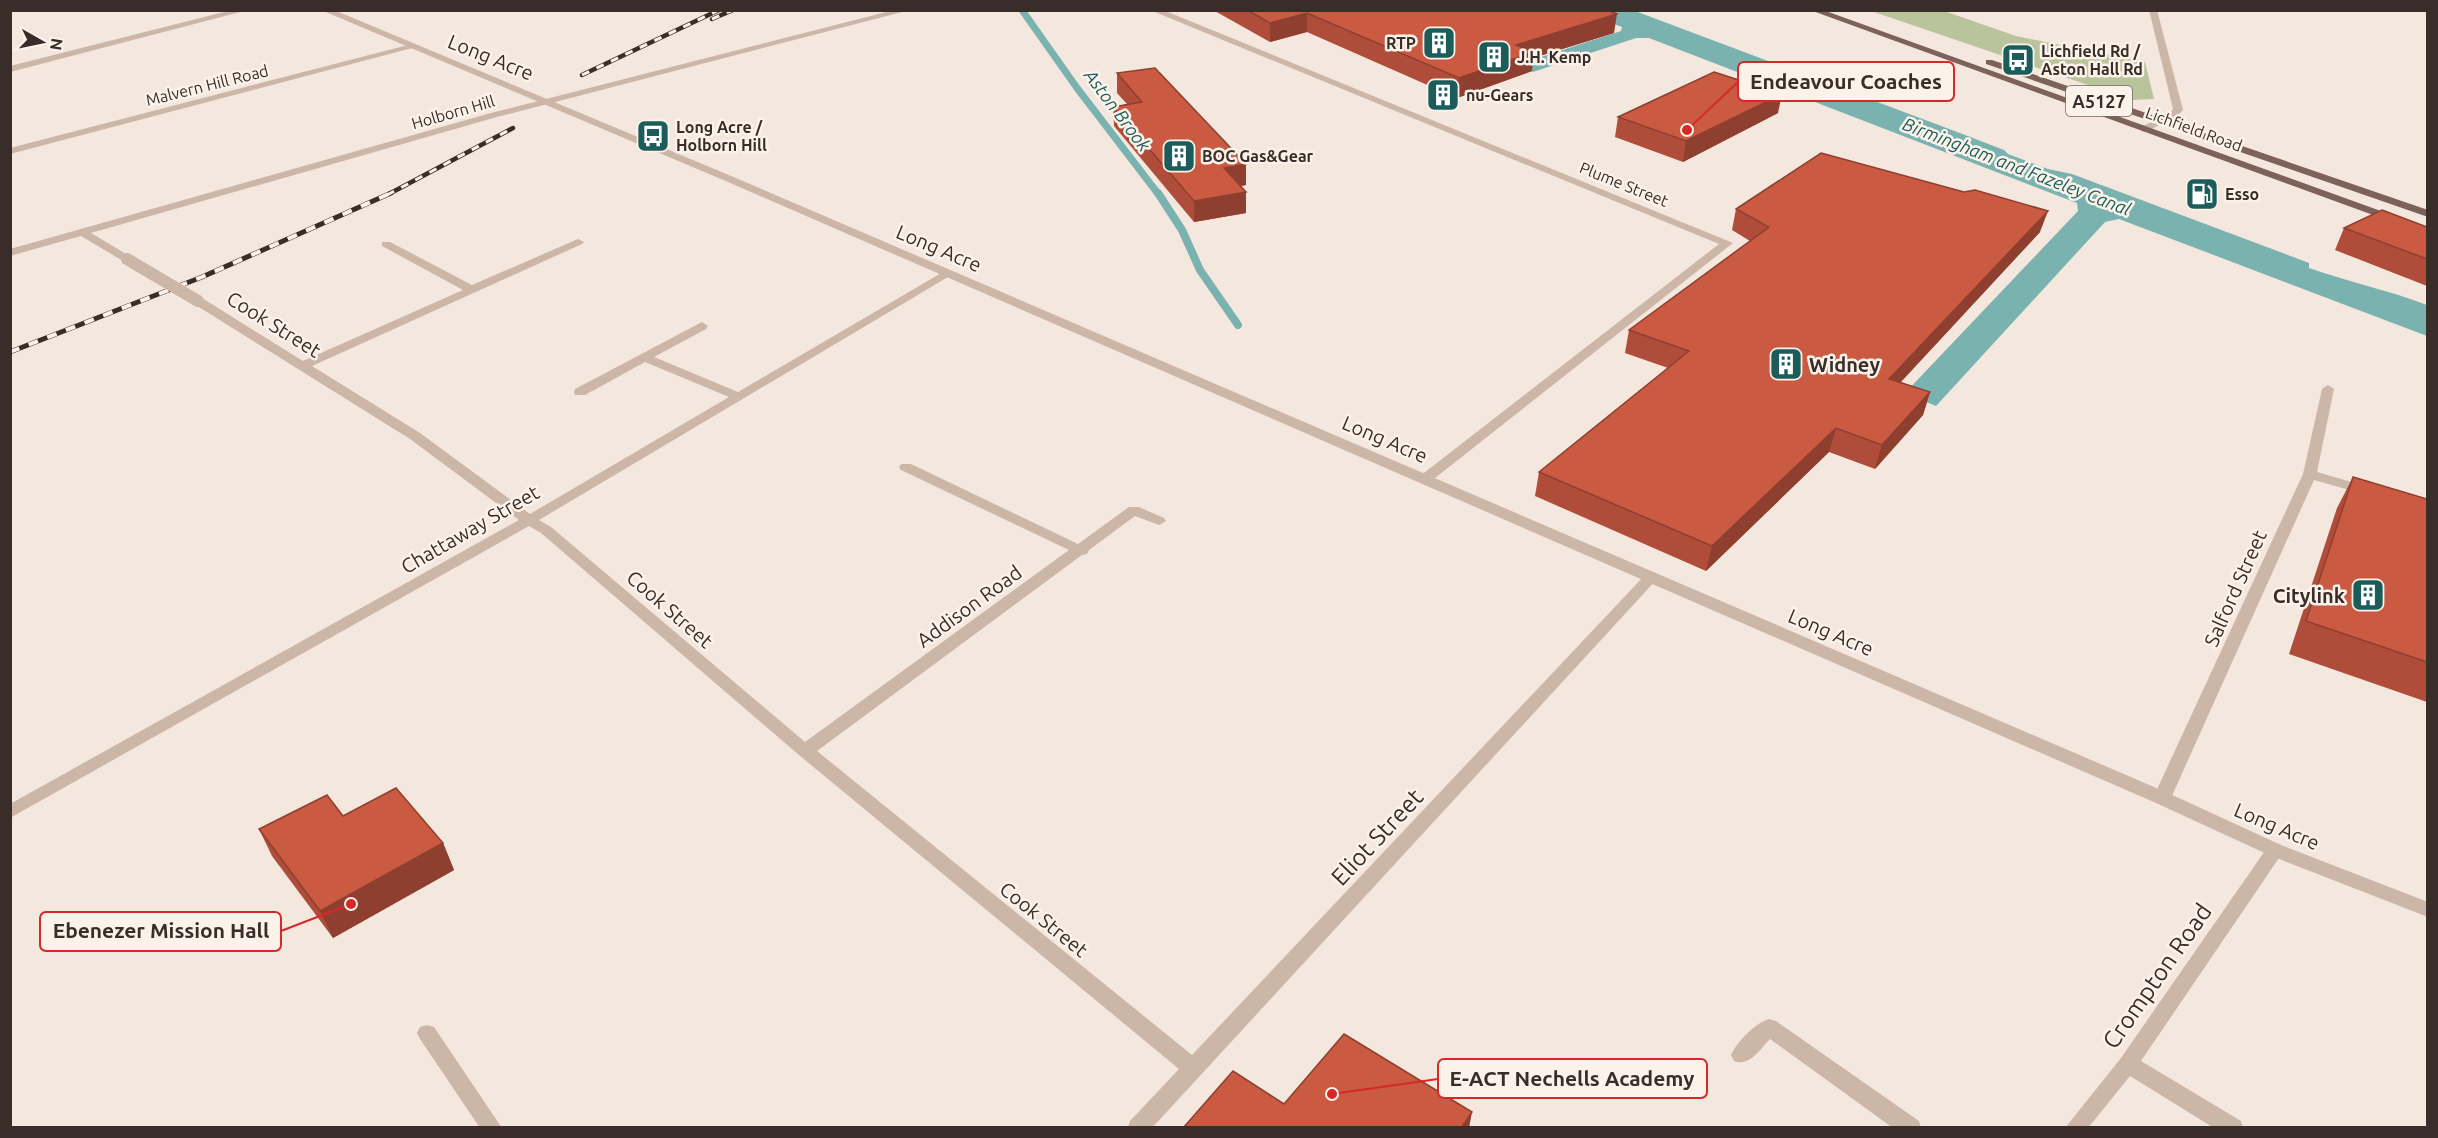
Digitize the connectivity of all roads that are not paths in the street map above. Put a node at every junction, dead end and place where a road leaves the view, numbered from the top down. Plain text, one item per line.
1 (244, 10) edge
2 (325, 10) edge
3 (906, 10) edge
4 (1154, 10) edge
5 (1814, 10) edge
6 (1839, 10) edge
7 (2153, 10) edge
8 (411, 47) junction
9 (10, 69) edge
10 (547, 102) junction
11 (2160, 122) junction
12 (2144, 129) junction
13 (10, 151) edge
14 (2427, 214) edge
15 (83, 232) junction
16 (2427, 232) edge
17 (578, 242) dead end
18 (386, 244) dead end
19 (10, 253) edge
20 (946, 274) junction
21 (472, 290) junction
22 (702, 326) dead end
23 (643, 357) junction
24 (302, 366) junction
25 (2328, 389) dead end
26 (580, 392) dead end
27 (740, 397) junction
28 (906, 467) dead end
29 (2310, 474) junction
30 (1425, 479) junction
31 (2385, 496) edge
32 (529, 520) junction
33 (1159, 521) dead end
34 (1082, 551) junction
35 (1650, 578) junction
36 (805, 751) junction
37 (2162, 798) junction
38 (10, 812) edge
39 (2275, 850) junction
40 (2427, 910) edge
41 (427, 1033) dead end
42 (1741, 1055) dead end
43 (2128, 1064) junction
44 (1194, 1069) junction
45 (492, 1128) edge
46 (1138, 1128) edge
47 (1911, 1128) edge
48 (2075, 1128) edge
49 (2233, 1128) edge

1 - 9 street
2 - 8 street, Long Acre
3 - 10 street, Holborn Hill
4 - 30 street, Plume Street
5 - 12 main road, Lichfield Road / A5127
6 - 11 main road, Lichfield Road / A5127
7 - 11 street
8 - 10 street, Long Acre
8 - 13 street, Malvern Hill Road
10 - 15 street, Holborn Hill
10 - 20 street, Long Acre
11 - 12 street
11 - 14 main road, Lichfield Road / A5127
12 - 16 main road, Lichfield Road / A5127
15 - 19 street, Holborn Hill
15 - 24 street, Cook Street, bridge
17 - 21 street
18 - 21 street
20 - 27 street, Chattaway Street
20 - 30 street, Long Acre
21 - 24 street
22 - 23 street
23 - 26 street
23 - 27 street
24 - 32 street, Cook Street
25 - 29 street, Salford Street
27 - 32 street, Chattaway Street
28 - 34 street
29 - 31 street
29 - 37 street, Salford Street
30 - 35 street, Long Acre
32 - 36 street, Cook Street
32 - 38 street, Chattaway Street
33 - 34 street, Addison Road
34 - 36 street, Addison Road
35 - 37 street, Long Acre
35 - 44 street, Eliot Street
36 - 44 street, Cook Street
37 - 39 street, Long Acre
39 - 40 street, Long Acre
39 - 43 street, Crompton Road
41 - 45 street
42 - 47 street
43 - 48 street, Crompton Road
43 - 49 street
44 - 46 street, Eliot Street

